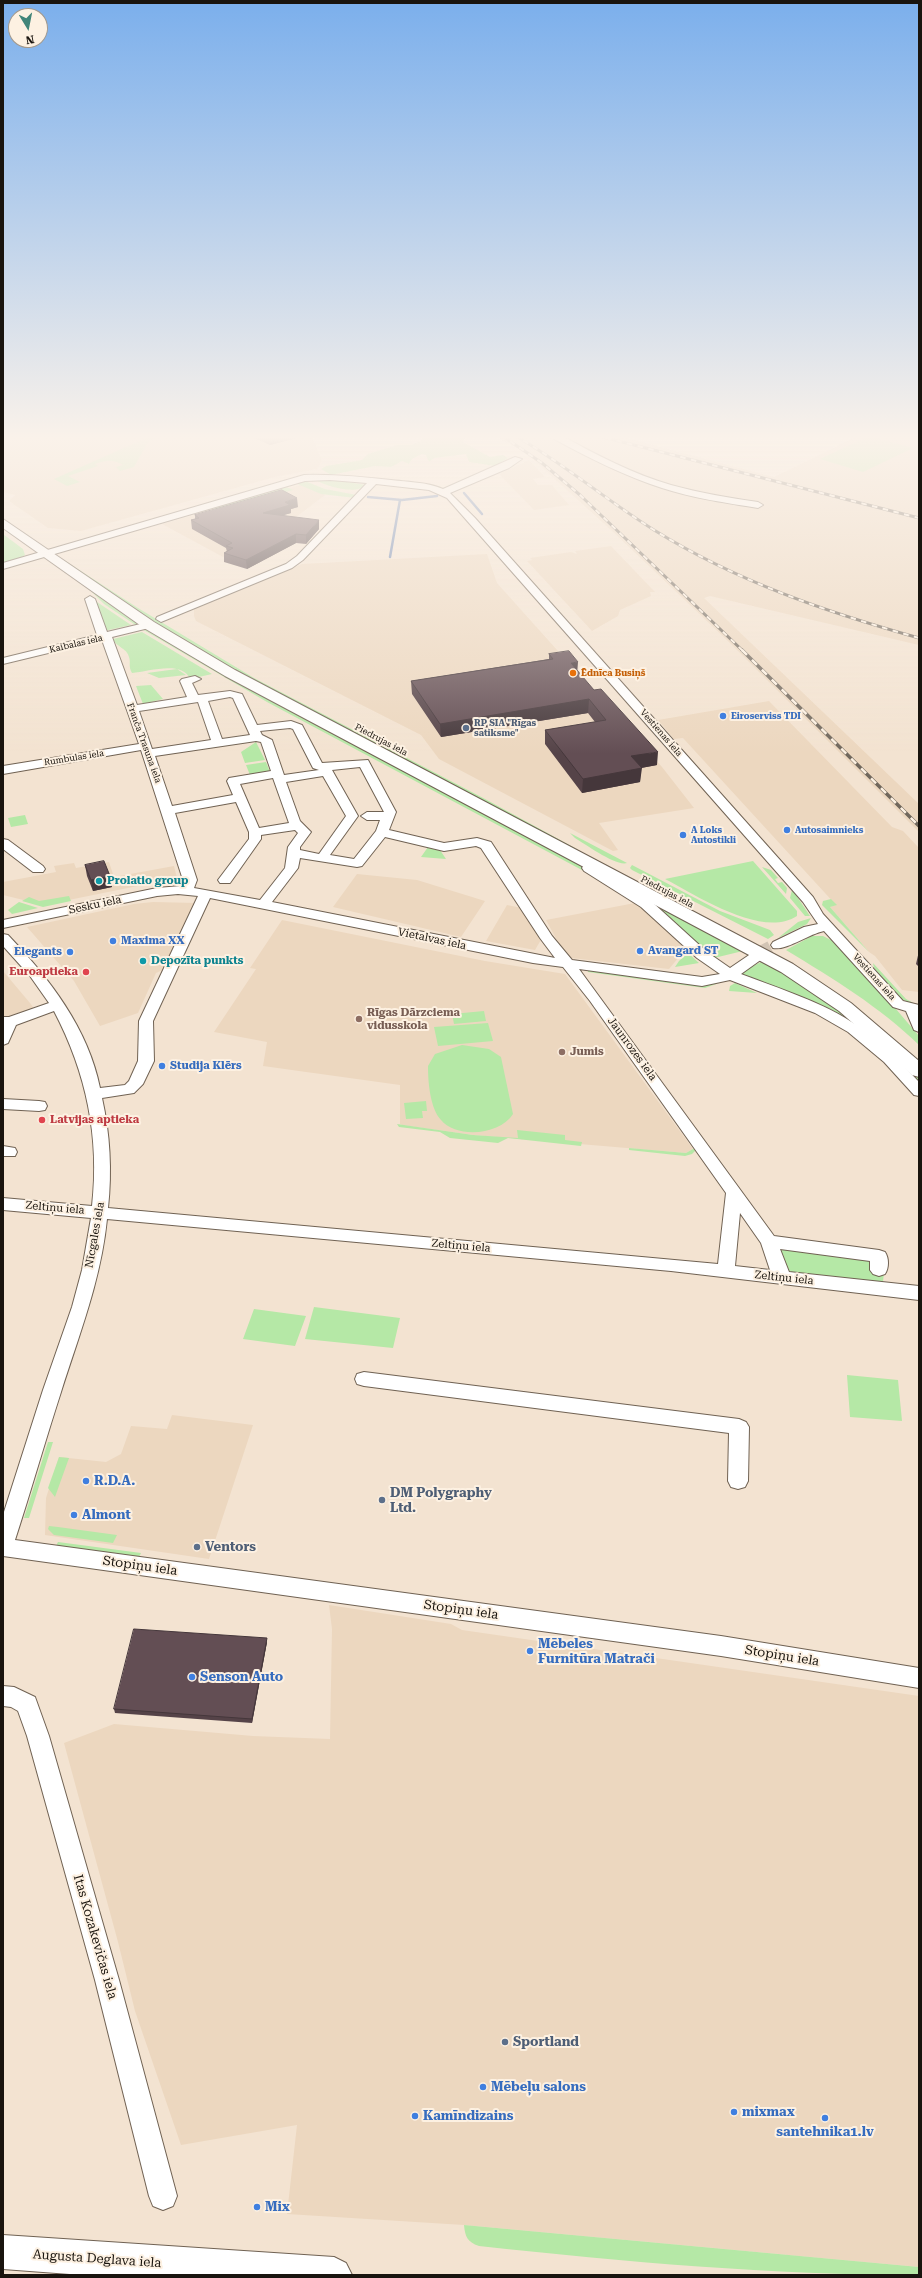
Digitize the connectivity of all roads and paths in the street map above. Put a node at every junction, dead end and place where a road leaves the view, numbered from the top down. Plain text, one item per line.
1 (35, 541) edge
2 (40, 541) edge
3 (85, 541) edge
4 (316, 541) edge
5 (491, 541) edge
6 (52, 551) junction
7 (3, 566) edge
8 (90, 599) dead end
9 (155, 622) junction
10 (106, 637) junction
11 (3, 661) edge
12 (195, 679) dead end
13 (198, 699) junction
14 (131, 709) junction
15 (255, 733) junction
16 (218, 743) junction
17 (147, 750) junction
18 (3, 770) edge
19 (325, 770) junction
20 (279, 776) junction
21 (240, 798) junction
22 (168, 810) junction
23 (359, 816) junction
24 (389, 817) junction
25 (296, 826) junction
26 (255, 832) junction
27 (382, 832) junction
28 (537, 835) junction
29 (3, 843) edge
30 (294, 853) junction
31 (322, 858) junction
32 (38, 869) dead end
33 (225, 880) dead end
34 (187, 890) junction
35 (206, 893) junction
36 (263, 905) junction
37 (3, 924) edge
38 (827, 926) junction
39 (3, 938) edge
40 (770, 949) junction
41 (568, 963) junction
42 (726, 971) junction
43 (58, 1005) junction
44 (916, 1009) edge
45 (7, 1022) edge
46 (919, 1027) edge
47 (3, 1040) edge
48 (919, 1055) edge
49 (919, 1071) edge
50 (919, 1091) edge
51 (95, 1094) junction
52 (3, 1104) edge
53 (39, 1106) dead end
54 (734, 1194) junction
55 (3, 1204) edge
56 (100, 1212) junction
57 (769, 1241) junction
58 (879, 1270) dead end
59 (726, 1272) junction
60 (782, 1278) junction
61 (919, 1293) edge
62 (364, 1379) dead end
63 (738, 1481) dead end
64 (3, 1547) edge
65 (919, 1678) edge
66 (3, 1696) edge
67 (163, 2196) dead end
68 (3, 2252) edge
69 (204, 2271) edge
70 (334, 2275) edge

1 - 6 main road, Piedrujas iela
2 - 6 main road, Piedrujas iela
3 - 6 street, Vestienas iela
4 - 9 street, Kaibalas iela
5 - 38 street, Vestienas iela
6 - 7 street, Vestienas iela
6 - 9 main road, Piedrujas iela
8 - 10 street, Franča Trasuna iela
9 - 10 street, Kaibalas iela
9 - 28 main road, Piedrujas iela
9 - 40 main road, Piedrujas iela
10 - 11 street, Kaibalas iela
10 - 14 street, Franča Trasuna iela
12 - 13 street
13 - 14 street
13 - 15 street
13 - 16 street
14 - 17 street, Franča Trasuna iela
15 - 16 street, Rumbulas iela
15 - 19 street, Rumbulas iela
15 - 20 street
16 - 17 street, Rumbulas iela
17 - 18 street, Rumbulas iela
17 - 22 street, Franča Trasuna iela
19 - 20 street
19 - 23 street, Rumbulas iela
19 - 24 street
20 - 21 street
20 - 25 street
21 - 22 street
21 - 26 street
22 - 34 street, Franča Trasuna iela
23 - 24 street
23 - 31 street
24 - 27 street
25 - 26 street
25 - 30 street
26 - 33 street
27 - 31 street
27 - 41 street, Jaunrozes iela
28 - 40 main road, Piedrujas iela
28 - 42 street
29 - 32 street
30 - 31 street
30 - 36 street
34 - 35 street, Vietalvas iela
34 - 37 street, Sesku iela
35 - 36 street, Vietalvas iela
35 - 51 street
36 - 41 street, Vietalvas iela
38 - 40 street
38 - 44 street, Vestienas iela
39 - 43 street, Nīcgales iela
40 - 48 main road
40 - 49 main road
41 - 42 street, Vietalvas iela
41 - 54 street, Jaunrozes iela
42 - 50 street
43 - 45 street
43 - 51 street, Nīcgales iela
44 - 46 street, Vestienas iela
45 - 47 street
51 - 56 street, Nīcgales iela
52 - 53 street
54 - 57 street, Jaunrozes iela
54 - 59 street
55 - 56 street, Zeltiņu iela
56 - 59 street, Zeltiņu iela
56 - 64 street, Nīcgales iela
57 - 58 street
57 - 60 street, Jaunrozes iela
59 - 60 street, Zeltiņu iela
60 - 61 street, Zeltiņu iela
62 - 63 street
64 - 65 street, Stopiņu iela
66 - 67 street, Itas Kozakevičas iela
68 - 69 main road, Augusta Deglava iela
69 - 70 main road, Augusta Deglava iela

